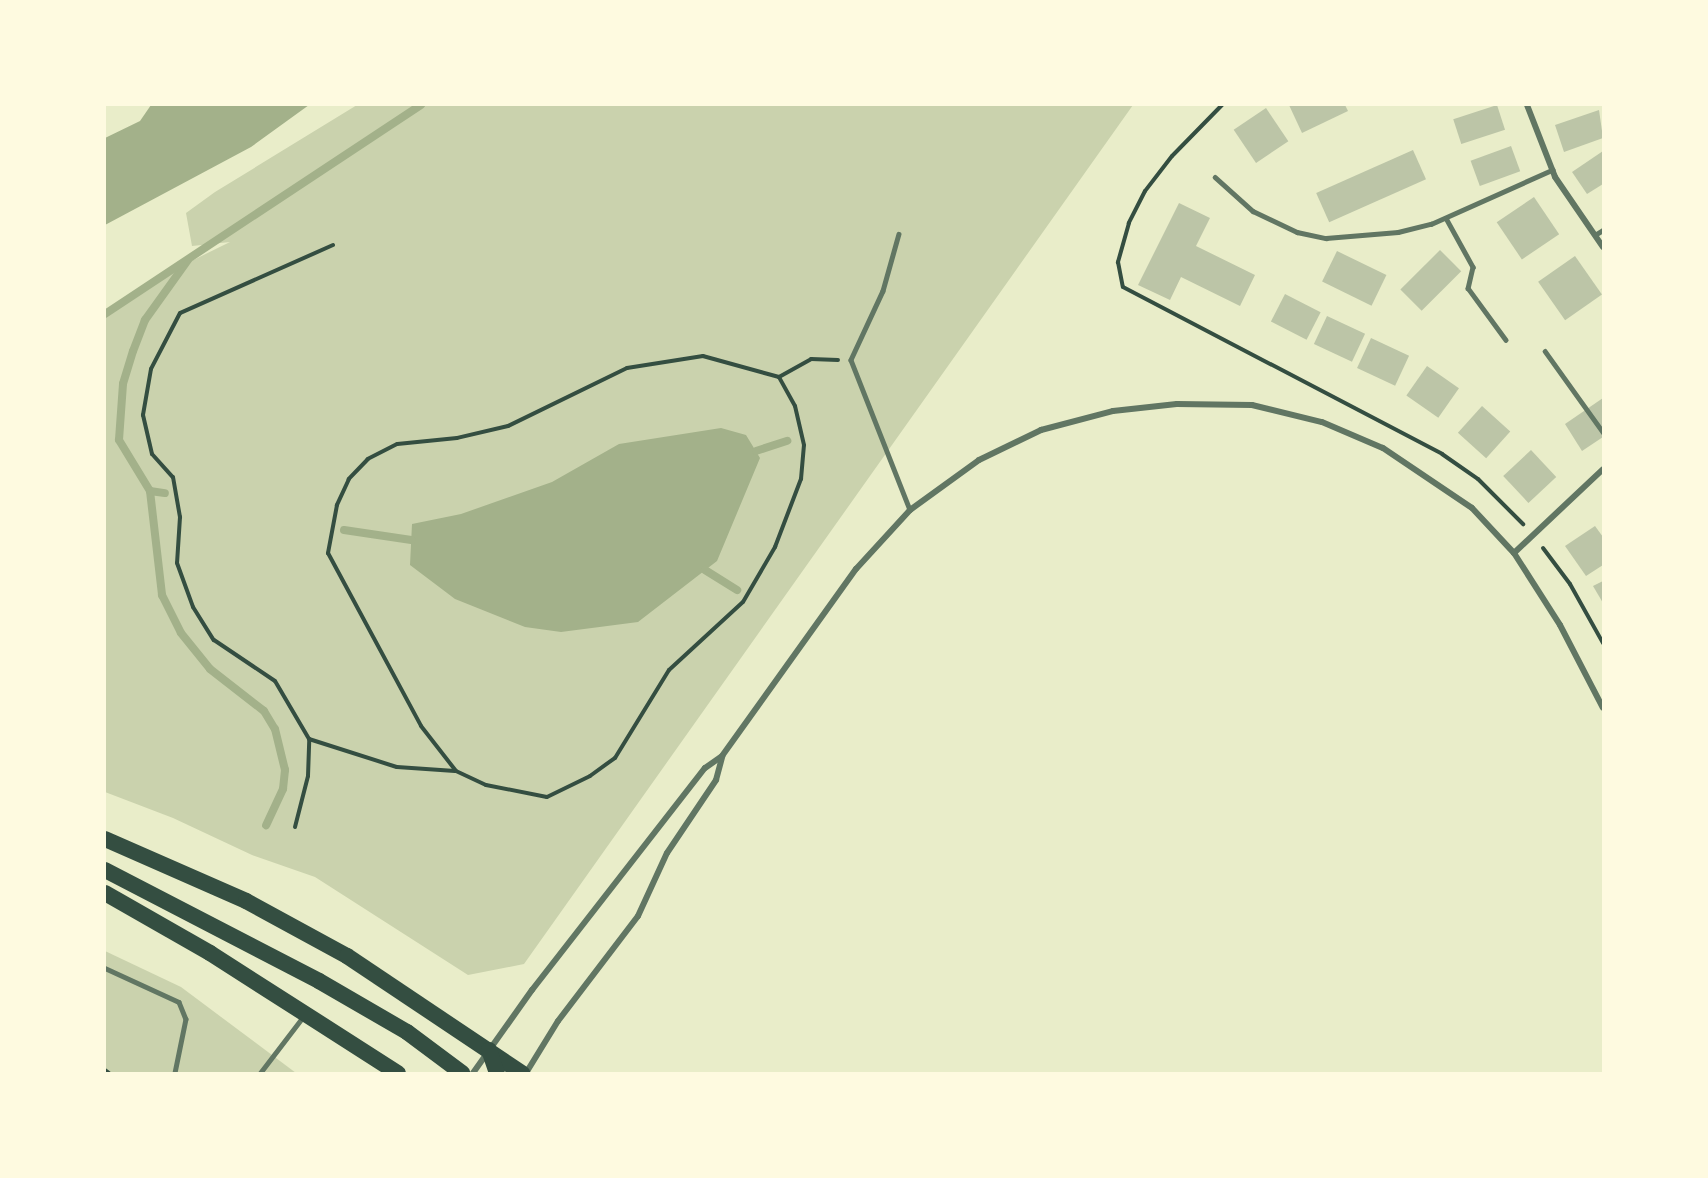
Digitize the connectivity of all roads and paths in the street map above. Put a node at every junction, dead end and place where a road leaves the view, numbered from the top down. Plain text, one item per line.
1 (1222, 105) edge
2 (1527, 105) edge
3 (1552, 170) junction
4 (1215, 177) dead end
5 (1446, 218) junction
6 (1603, 230) edge
7 (899, 234) dead end
8 (1595, 235) junction
9 (333, 246) dead end
10 (1603, 247) edge
11 (1506, 340) dead end
12 (1545, 351) dead end
13 (851, 360) junction
14 (779, 377) junction
15 (1603, 432) edge
16 (1603, 469) edge
17 (910, 510) junction
18 (1532, 535) junction
19 (1514, 553) junction
20 (1603, 642) edge
21 (1603, 708) edge
22 (309, 740) junction
23 (722, 756) junction
24 (456, 771) junction
25 (295, 827) dead end
26 (105, 839) edge
27 (105, 870) edge
28 (105, 893) edge
29 (105, 968) edge
30 (305, 1013) junction
31 (489, 1050) junction
32 (105, 1070) edge
33 (109, 1073) edge
34 (175, 1073) edge
35 (260, 1073) edge
36 (398, 1073) edge
37 (462, 1073) edge
38 (473, 1073) edge
39 (497, 1073) edge
40 (524, 1073) edge

1 - 18 path
2 - 3 street
3 - 5 lane
3 - 8 street
4 - 5 lane
5 - 11 lane
6 - 8 lane
7 - 13 lane
8 - 10 street
9 - 22 path
12 - 15 lane
13 - 14 path
13 - 17 lane
14 - 24 path
14 - 24 path
16 - 18 street
17 - 19 street
17 - 23 street
18 - 19 street
18 - 20 path
19 - 21 street
22 - 24 path
22 - 25 path
23 - 31 street
23 - 40 street
26 - 31 highway
27 - 37 highway
28 - 30 highway
29 - 34 lane
30 - 35 lane
30 - 36 highway
31 - 38 street
31 - 39 highway
31 - 40 highway
32 - 33 path

